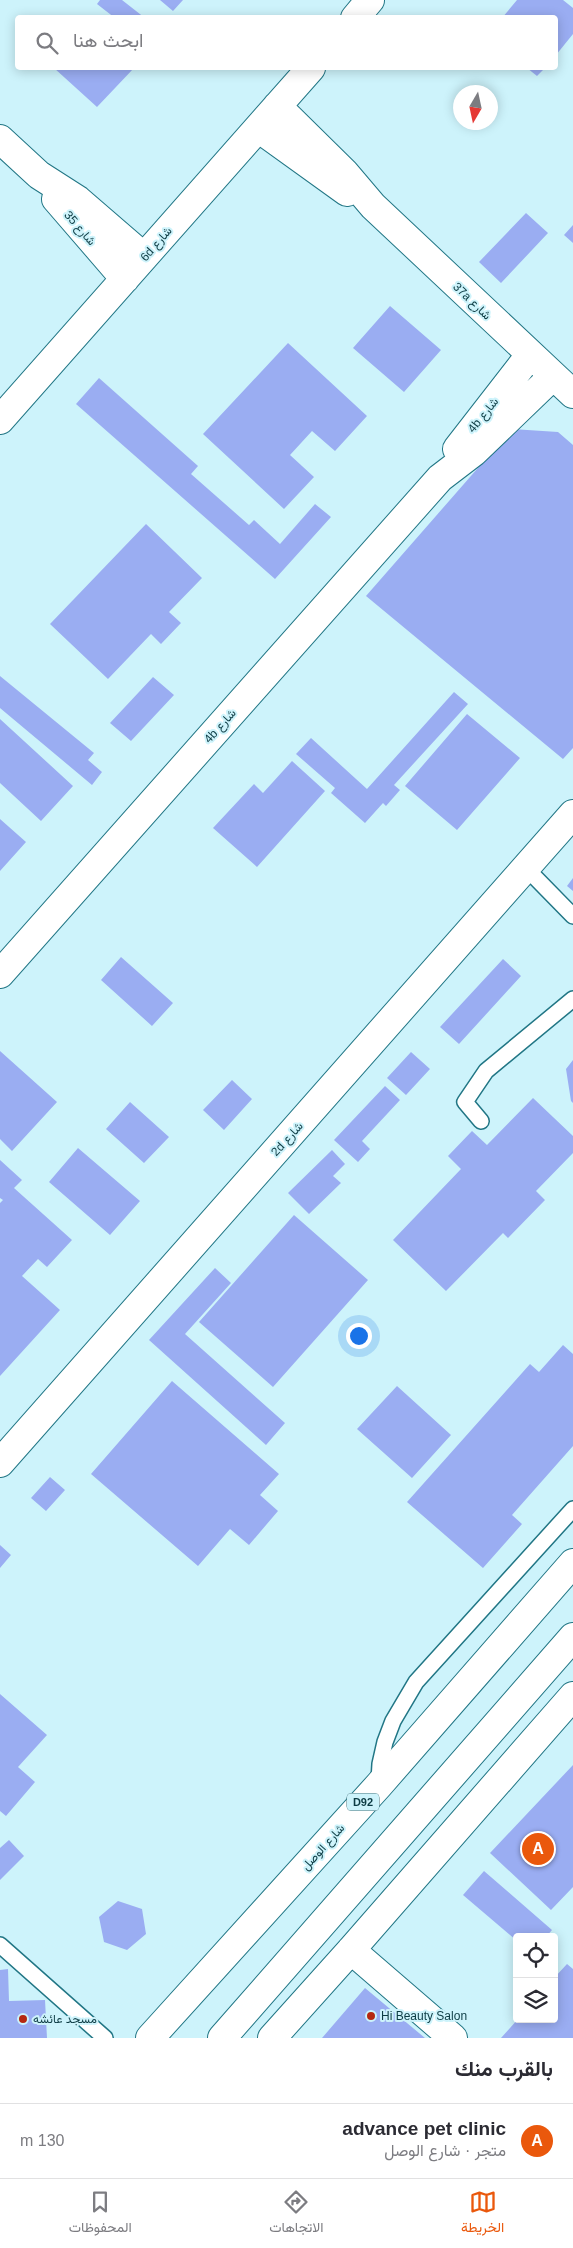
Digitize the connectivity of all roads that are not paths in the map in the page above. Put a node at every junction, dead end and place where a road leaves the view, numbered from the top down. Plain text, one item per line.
1 (370, 0) edge
2 (358, 15) edge
3 (309, 70) edge
4 (277, 106) junction
5 (258, 128) junction
6 (0, 138) edge
7 (39, 175) junction
8 (373, 206) junction
9 (144, 258) junction
10 (125, 279) junction
11 (530, 356) junction
12 (553, 376) junction
13 (573, 394) edge
14 (0, 420) edge
15 (440, 478) junction
16 (573, 814) edge
17 (526, 868) junction
18 (573, 916) edge
19 (0, 974) edge
20 (573, 999) edge
21 (481, 1121) dead end
22 (0, 1463) edge
23 (573, 1509) edge
24 (573, 1563) edge
25 (573, 1637) edge
26 (573, 1696) edge
27 (379, 1785) junction
28 (0, 1946) edge
29 (351, 1950) junction
30 (105, 2038) edge
31 (150, 2038) edge
32 (222, 2038) edge
33 (272, 2038) edge
34 (453, 2038) edge

1 - 2 street
3 - 4 street, 6d شارع
4 - 5 street, 6d شارع
4 - 8 street, 37a شارع
5 - 8 street, 37a شارع
5 - 9 street, 6d شارع
6 - 7 street, شارع 35
7 - 9 street, شارع 35
7 - 10 street, شارع 35
8 - 11 street, 37a شارع
9 - 10 street, 6d شارع
10 - 14 street, 6d شارع
11 - 12 street, 37a شارع
11 - 15 street, 4b شارع
12 - 13 street, 37a شارع
12 - 15 street, 4b شارع
15 - 19 street, 4b شارع
16 - 17 street, 2d شارع
17 - 18 lane
17 - 22 street, 2d شارع
20 - 21 lane
23 - 27 lane
24 - 27 street, شارع الوصل / D92
25 - 32 street
26 - 29 street
27 - 31 street, شارع الوصل / D92
28 - 30 lane
29 - 33 street
29 - 34 street

